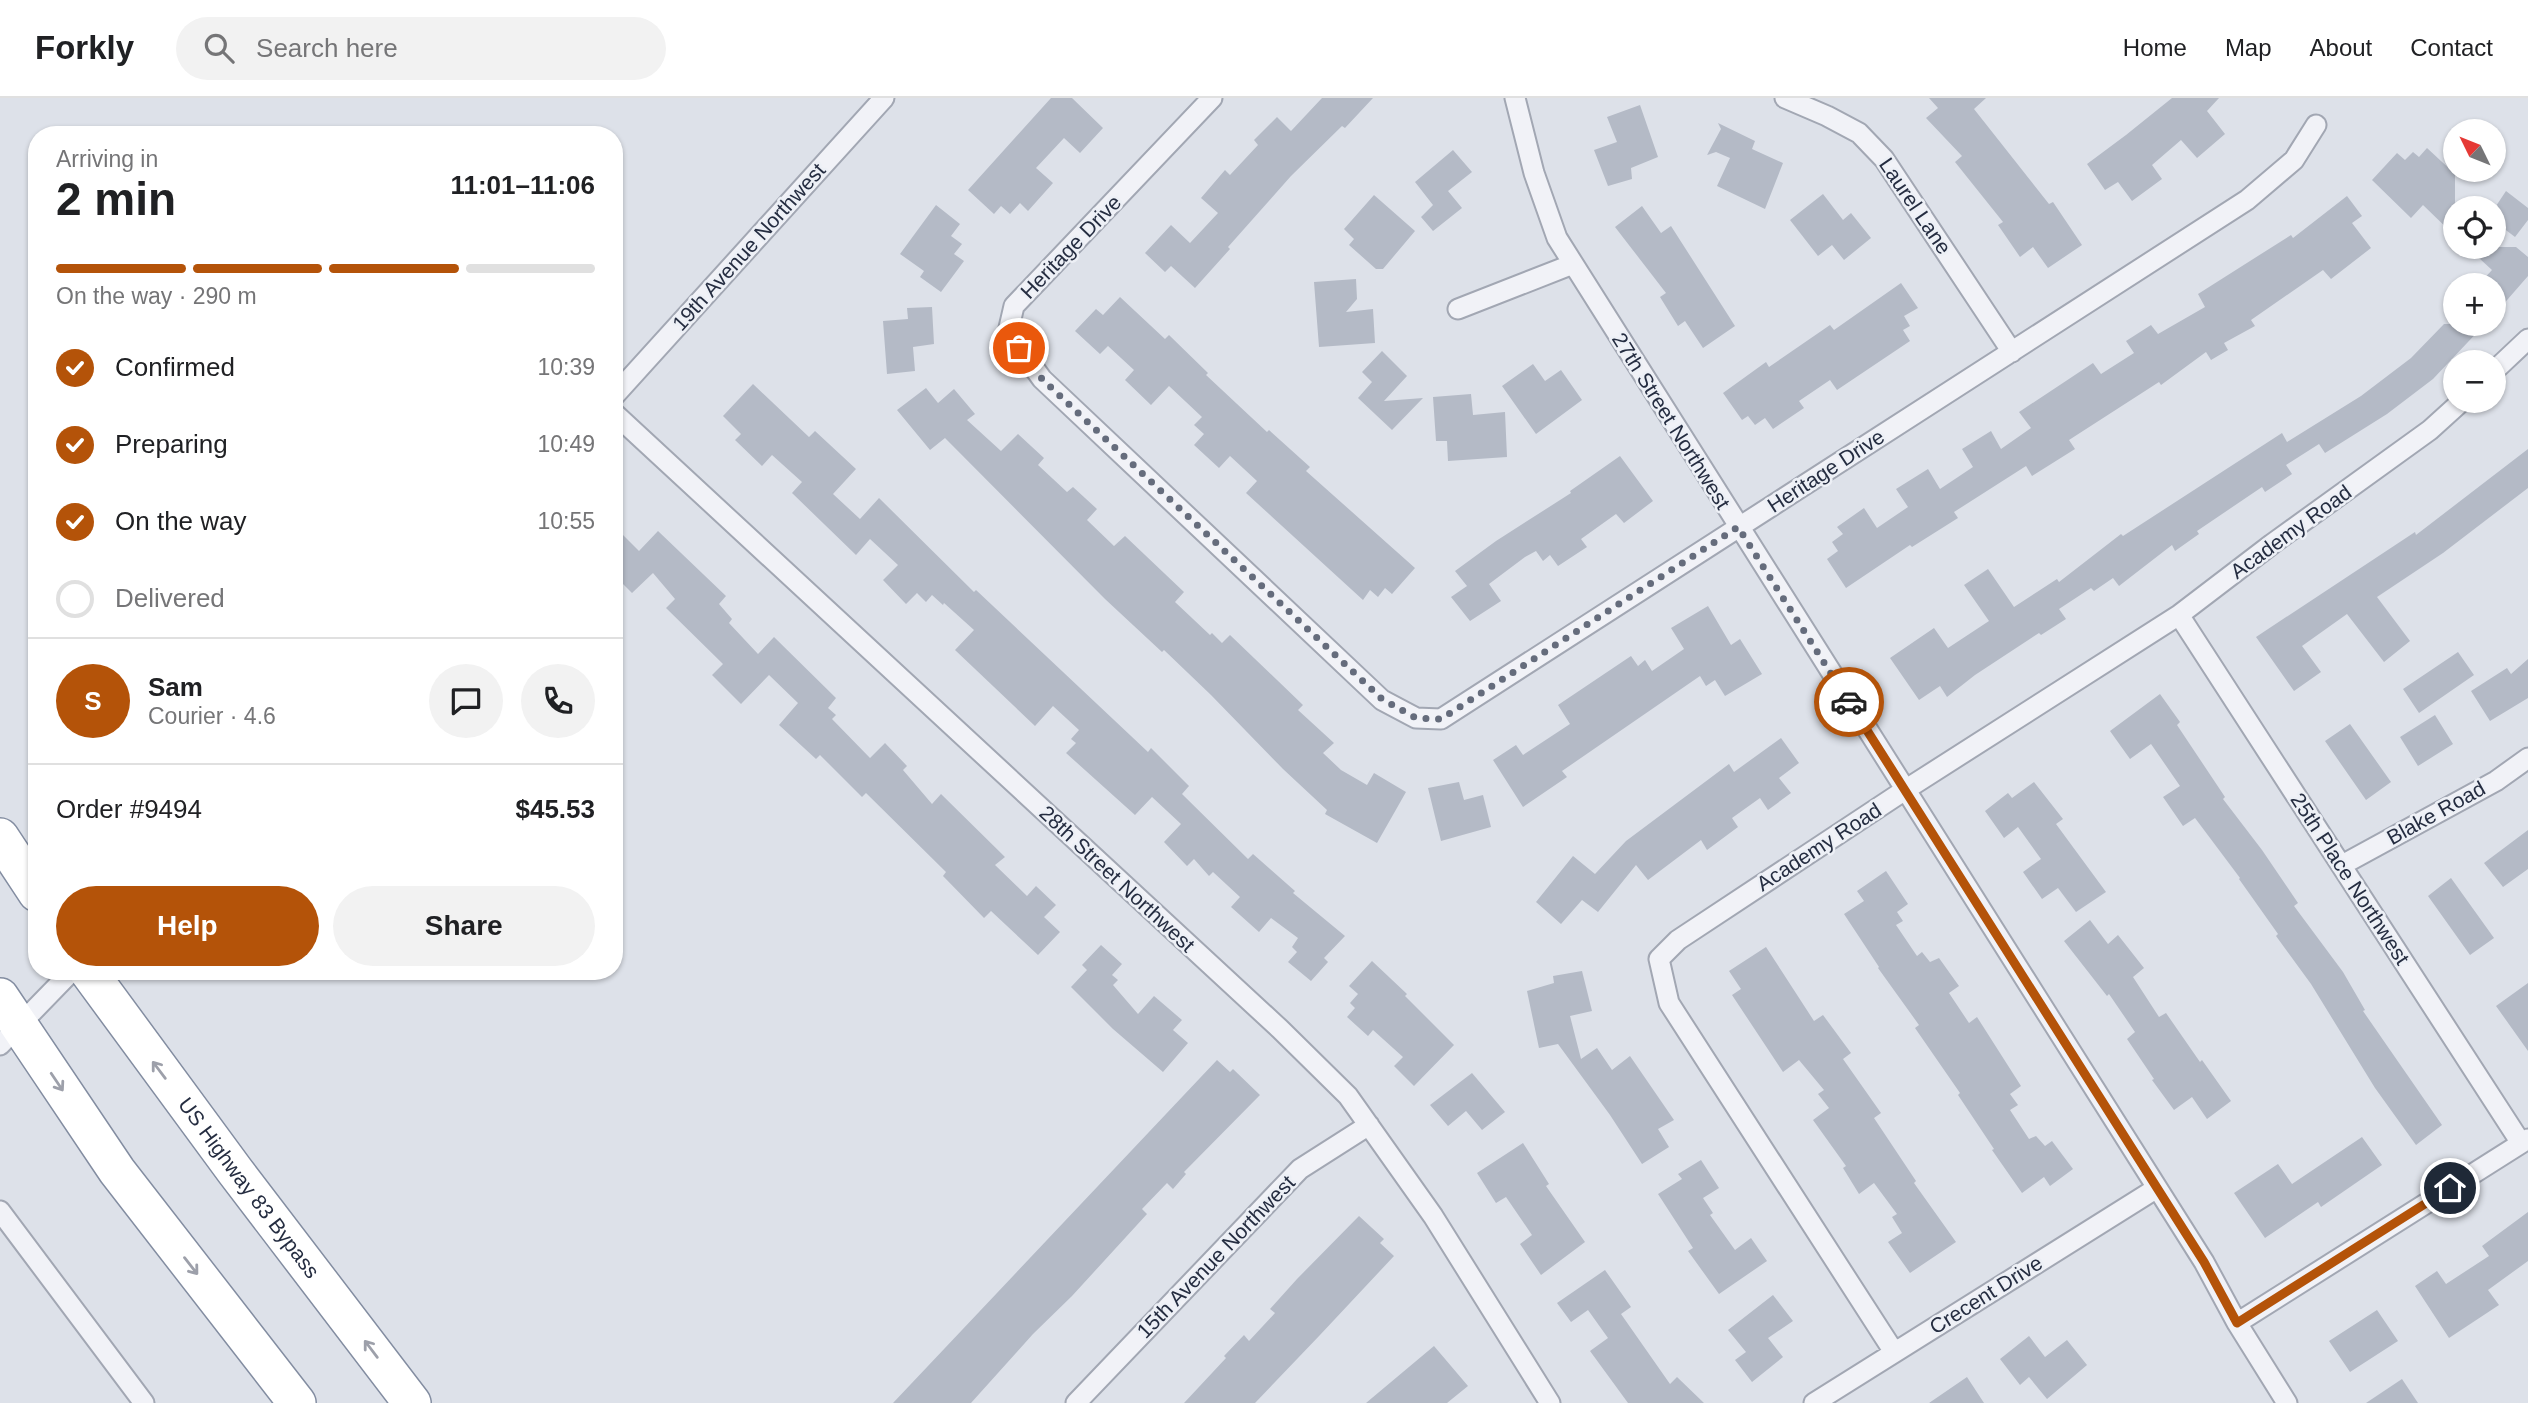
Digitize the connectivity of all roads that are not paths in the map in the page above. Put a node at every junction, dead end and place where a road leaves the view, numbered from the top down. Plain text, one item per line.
1 (884, 98) edge
2 (1212, 98) edge
3 (1515, 98) edge
4 (1785, 98) edge
5 (2316, 125) dead end
6 (1573, 264) junction
7 (1458, 309) dead end
8 (2528, 339) edge
9 (2012, 352) junction
10 (2506, 360) edge
11 (623, 386) edge
12 (2449, 413) edge
13 (623, 421) edge
14 (1738, 527) junction
15 (2179, 615) junction
16 (2528, 758) edge
17 (1905, 790) junction
18 (0, 837) edge
19 (2342, 866) junction
20 (28, 879) edge
21 (61, 980) edge
22 (95, 980) edge
23 (6, 1023) edge
24 (1369, 1125) junction
25 (2524, 1141) edge
26 (2157, 1188) junction
27 (0, 1211) edge
28 (2237, 1323) junction
29 (1894, 1352) junction
30 (144, 1403) edge
31 (297, 1403) edge
32 (412, 1403) edge
33 (1076, 1403) edge
34 (1550, 1403) edge
35 (1814, 1403) edge
36 (2287, 1403) edge

1 - 11 street, 19th Avenue Northwest
2 - 14 street, Heritage Drive
3 - 6 street, 27th Street Northwest
4 - 9 street, Laurel Lane
5 - 9 street, Heritage Drive
6 - 7 street
6 - 14 street, 27th Street Northwest
8 - 10 street
9 - 14 street, Heritage Drive
12 - 15 street, Academy Road
13 - 24 street, 28th Street Northwest
14 - 17 street, 27th Street Northwest
15 - 17 street, Academy Road
15 - 19 street, 25th Place Northwest
16 - 19 street, Blake Road
17 - 26 street, 27th Street Northwest
17 - 29 street, Academy Road
18 - 20 highway
19 - 25 street, 25th Place Northwest
21 - 23 street
32 -> 22 highway, US Highway 83 Bypass
23 -> 31 highway
24 - 33 street, 15th Avenue Northwest
24 - 34 street, 28th Street Northwest
25 - 28 street
26 - 28 street, 27th Street Northwest
26 - 29 street, Crecent Drive
27 - 30 street
28 - 36 street, 27th Street Northwest
29 - 35 street, Crecent Drive

